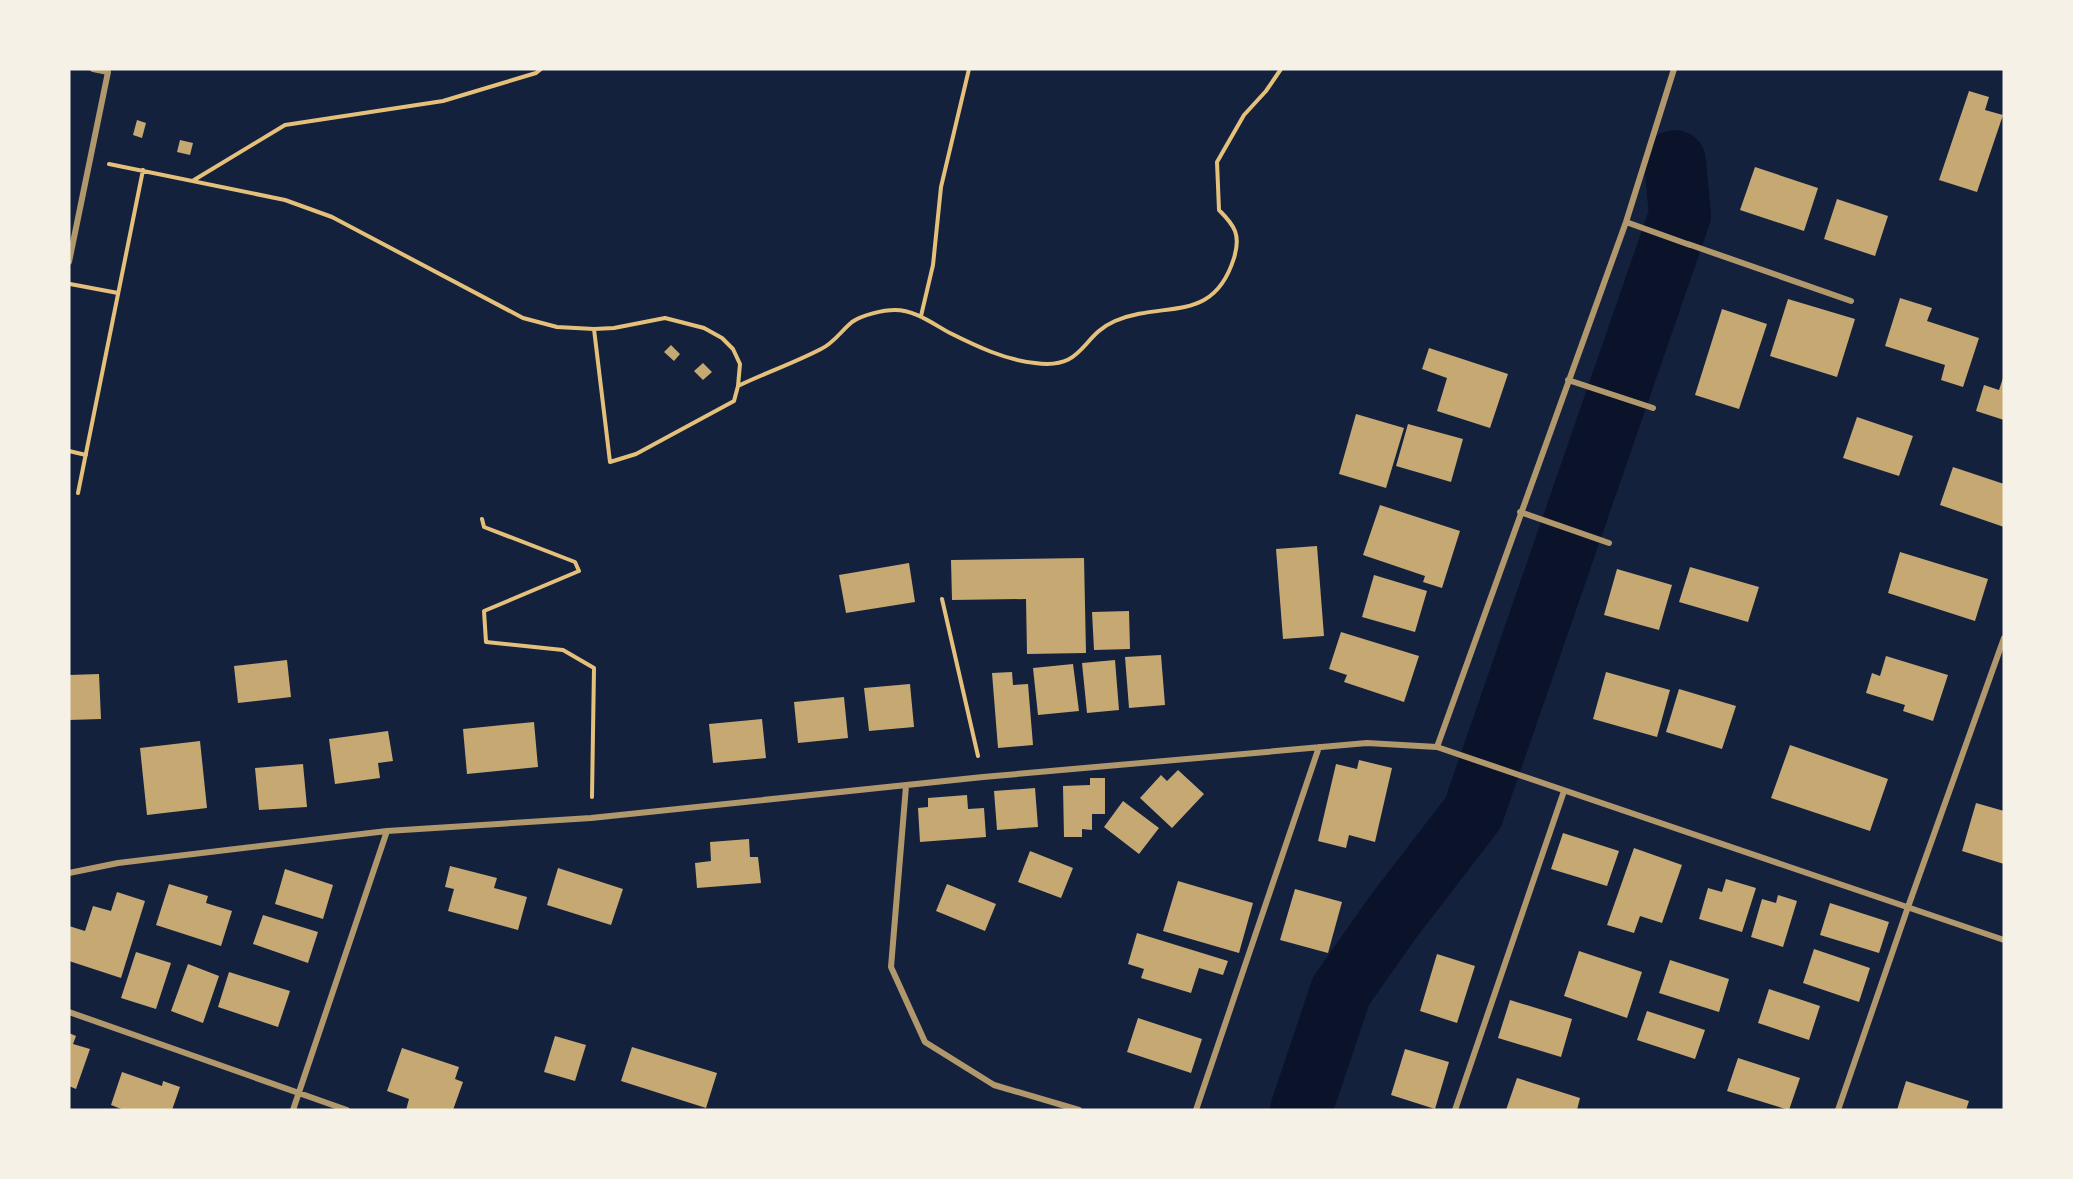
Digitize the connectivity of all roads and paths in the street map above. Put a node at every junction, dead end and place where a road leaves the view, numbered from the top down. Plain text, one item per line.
1 (93, 69) edge
2 (541, 69) edge
3 (969, 69) edge
4 (1281, 69) edge
5 (1674, 69) edge
6 (90, 160) junction
7 (143, 170) junction
8 (194, 180) junction
9 (1626, 222) junction
10 (69, 262) edge
11 (69, 284) edge
12 (118, 293) junction
13 (1851, 301) dead end
14 (921, 316) junction
15 (594, 329) junction
16 (1568, 380) junction
17 (738, 386) junction
18 (1653, 408) dead end
19 (69, 451) edge
20 (86, 454) junction
21 (78, 493) dead end
22 (1520, 512) junction
23 (482, 519) dead end
24 (1609, 543) dead end
25 (942, 599) dead end
26 (2004, 638) edge
27 (1319, 747) junction
28 (1437, 747) junction
29 (983, 777) junction
30 (906, 786) junction
31 (1564, 791) junction
32 (591, 818) junction
33 (387, 831) junction
34 (69, 873) edge
35 (1908, 907) junction
36 (2004, 940) edge
37 (69, 1012) edge
38 (299, 1093) junction
39 (293, 1110) edge
40 (347, 1110) edge
41 (1079, 1110) edge
42 (1196, 1110) edge
43 (1455, 1110) edge
44 (1838, 1110) edge

1 - 6 street
2 - 8 path
3 - 14 path
4 - 14 path
5 - 9 street
6 - 7 path
6 - 10 street
7 - 8 path
7 - 12 path
8 - 15 path
9 - 13 street
9 - 16 street
11 - 12 path
12 - 20 path
14 - 17 path
15 - 17 path
15 - 17 path
16 - 18 street
16 - 22 street
19 - 20 path
20 - 21 path
22 - 24 street
22 - 28 street
23 - 32 path
25 - 29 path
26 - 35 street
27 - 28 street
27 - 29 street
27 - 42 street
28 - 31 street
29 - 30 street
30 - 32 street
30 - 41 street
31 - 35 street
31 - 43 street
32 - 33 street
33 - 34 street
33 - 38 street
35 - 36 street
35 - 44 street
37 - 38 street
38 - 39 street
38 - 40 street

